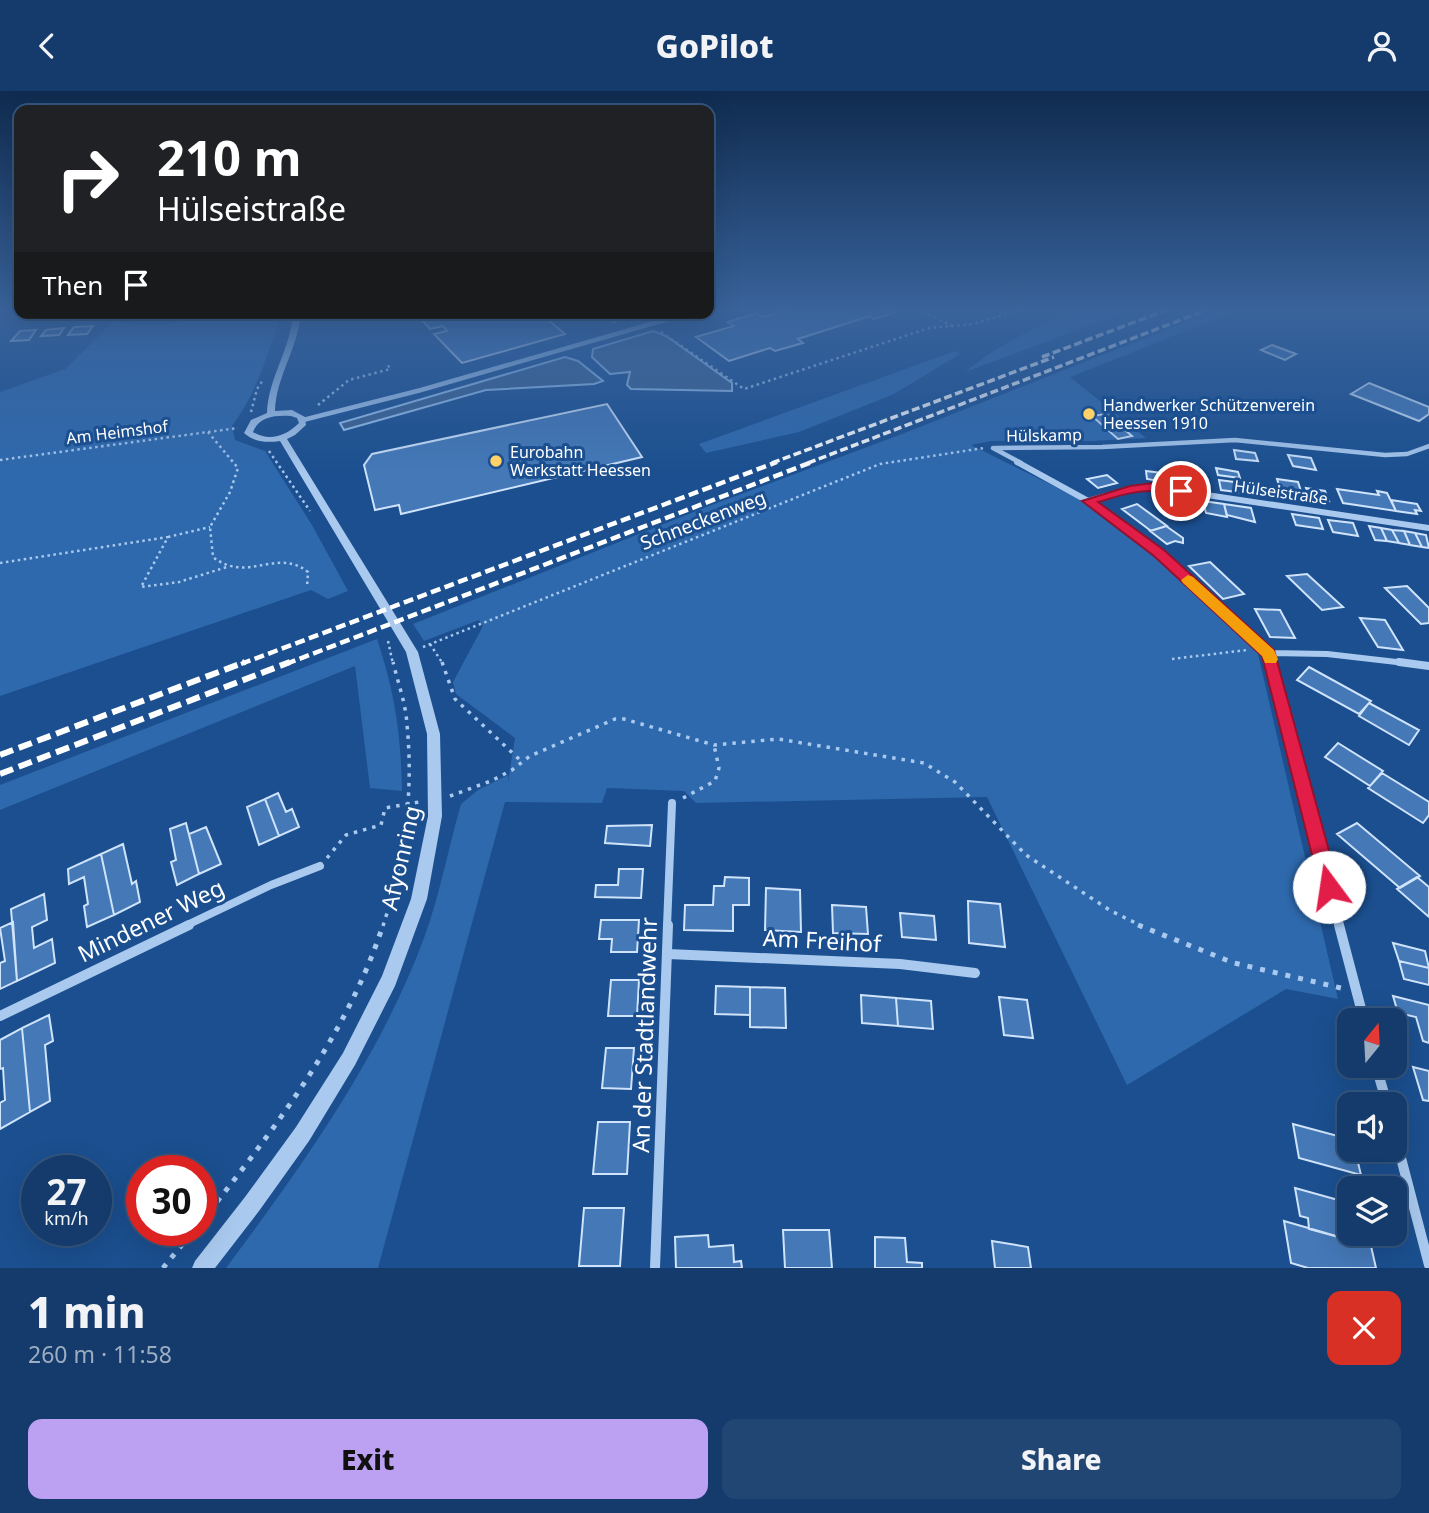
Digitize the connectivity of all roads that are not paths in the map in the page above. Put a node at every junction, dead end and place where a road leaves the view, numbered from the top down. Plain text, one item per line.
1 (285, 364) edge
2 (512, 364) edge
3 (271, 414) junction
4 (303, 420) junction
5 (282, 437) junction
6 (1429, 446) edge
7 (1088, 501) junction
8 (1429, 528) edge
9 (1266, 651) junction
10 (1429, 666) edge
11 (672, 803) road end
12 (320, 866) road end
13 (668, 954) junction
14 (975, 973) dead end
15 (1361, 1008) edge
16 (0, 1016) edge
17 (1402, 1162) edge
18 (1429, 1265) edge
19 (202, 1268) edge
20 (654, 1268) edge

1 - 3 street
2 - 4 street
3 - 4 street
3 - 5 street
4 - 5 street
5 - 19 street, Afyonring
6 - 7 street, Hülskamp
7 - 8 street, Hülseistraße
7 - 9 street
9 - 10 street
9 - 15 street
11 - 13 street, An der Stadtlandwehr
12 - 16 street, Mindener Weg
13 - 14 street, Am Freihof
13 - 20 street, An der Stadtlandwehr
17 - 18 street

